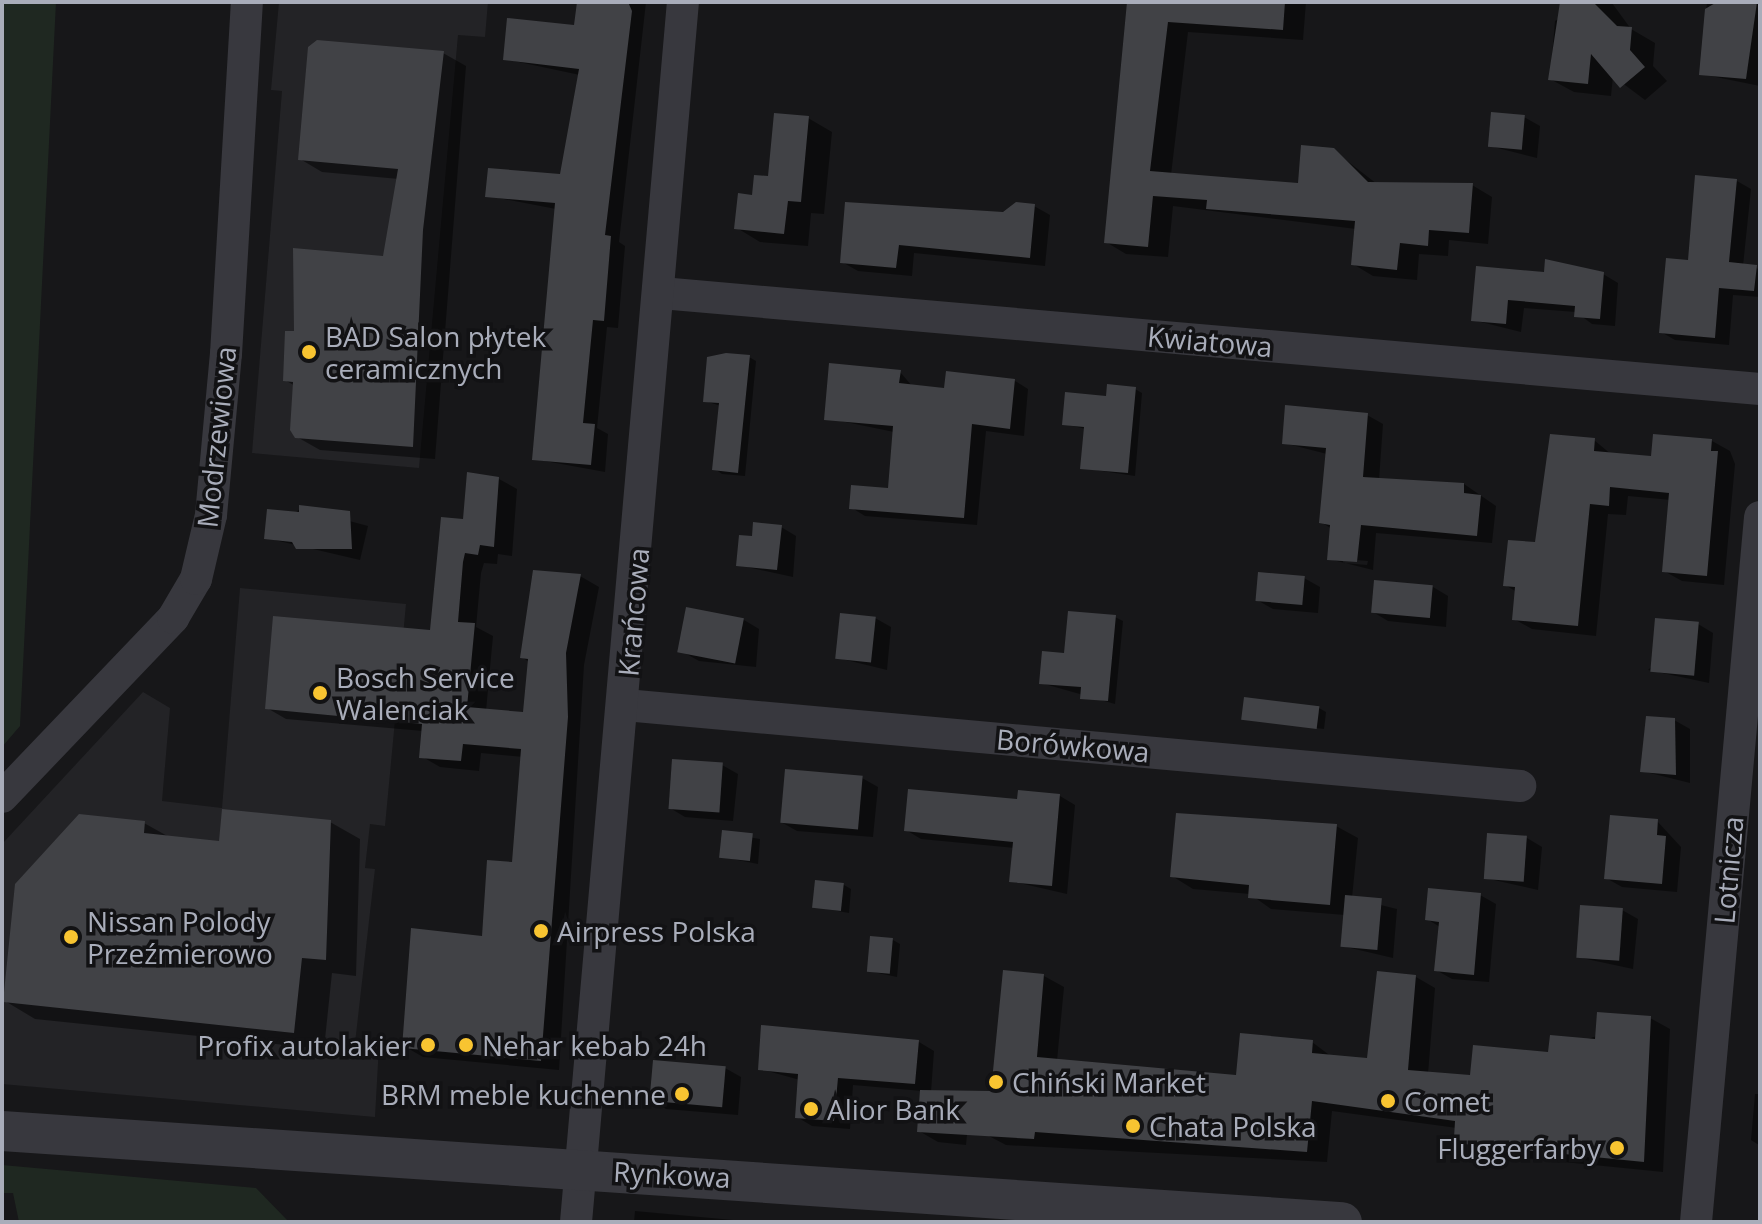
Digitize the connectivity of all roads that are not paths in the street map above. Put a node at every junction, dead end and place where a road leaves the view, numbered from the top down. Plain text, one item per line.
1 (247, 2) edge
2 (683, 2) edge
3 (661, 293) junction
4 (1760, 389) edge
5 (1760, 517) edge
6 (625, 705) junction
7 (1520, 786) dead end
8 (2, 797) edge
9 (2, 1131) edge
10 (582, 1169) junction
11 (576, 1222) edge
12 (1342, 1222) edge
13 (1696, 1222) edge

1 - 8 street, Modrzewiowa
2 - 3 street, Krańcowa
3 - 4 street, Kwiatowa
3 - 6 street, Krańcowa
5 - 13 street, Lotnicza
6 - 7 street, Borówkowa
6 - 10 street, Krańcowa
9 - 10 street, Rynkowa
10 - 11 street, Krańcowa
10 - 12 street, Rynkowa

